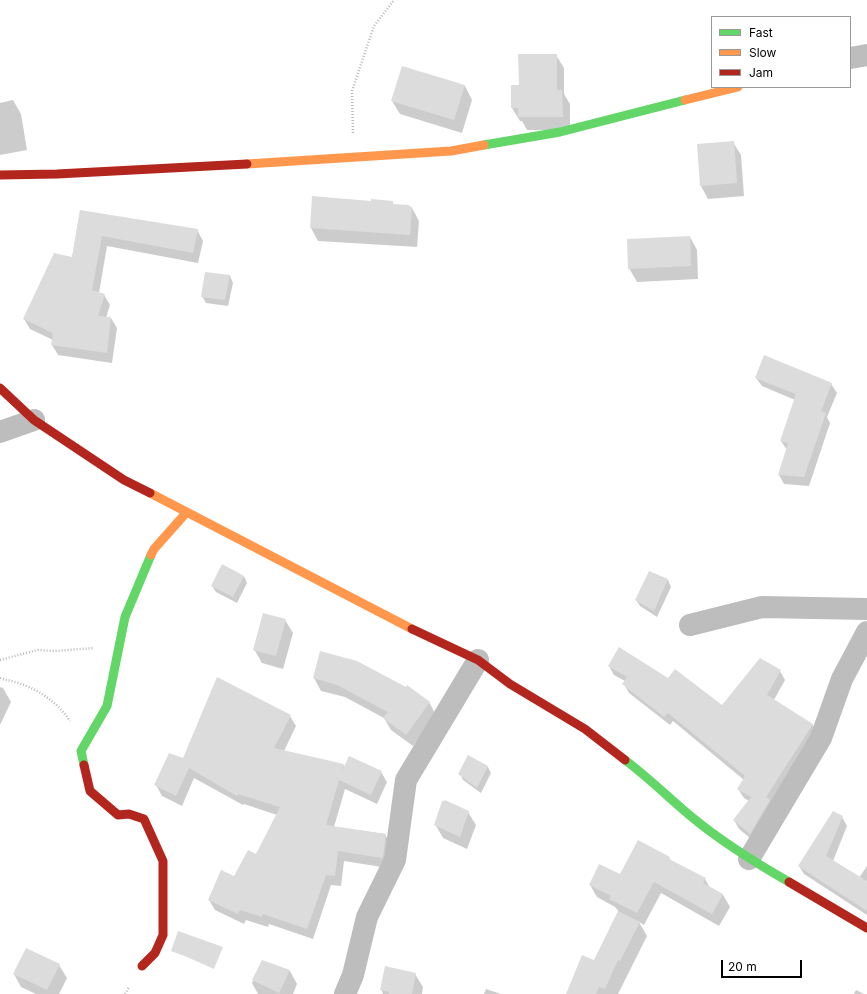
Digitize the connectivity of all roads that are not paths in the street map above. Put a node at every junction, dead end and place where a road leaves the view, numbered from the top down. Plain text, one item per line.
1 (867, 55) edge
2 (851, 58) edge
3 (734, 88) edge
4 (0, 175) edge
5 (0, 388) edge
6 (34, 420) junction
7 (0, 432) edge
8 (186, 513) junction
9 (867, 609) edge
10 (690, 625) dead end
11 (867, 632) edge
12 (478, 660) junction
13 (749, 860) junction
14 (867, 928) edge
15 (142, 966) dead end
16 (346, 994) edge

1 - 2 street
3 - 4 street
5 - 6 street
6 - 7 street
6 - 8 street
8 - 12 street
8 - 15 street
9 - 10 street
11 - 13 street
12 - 13 street
12 - 16 street
13 - 14 street

